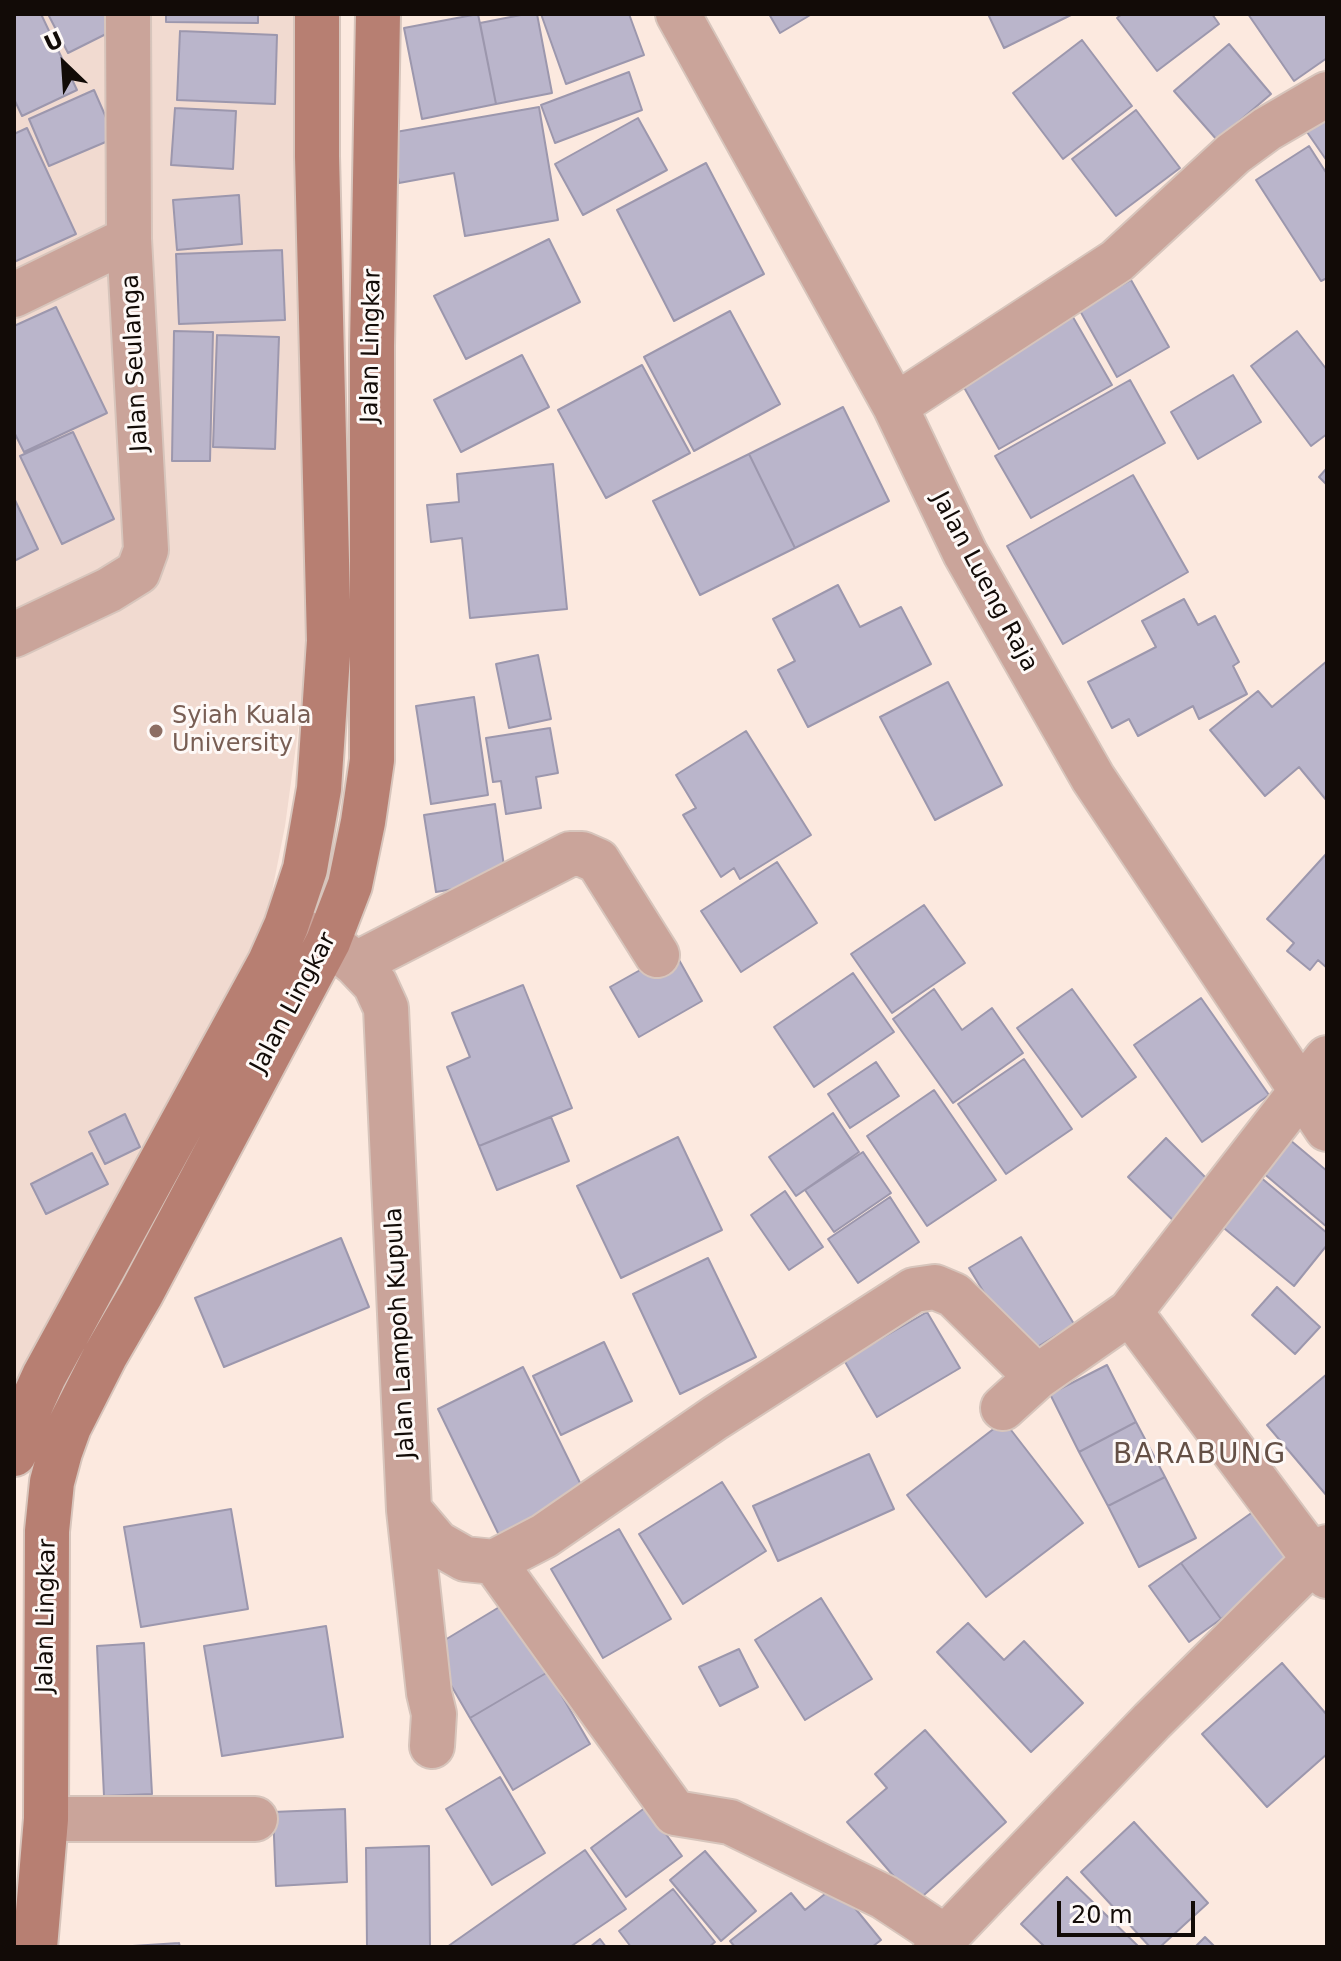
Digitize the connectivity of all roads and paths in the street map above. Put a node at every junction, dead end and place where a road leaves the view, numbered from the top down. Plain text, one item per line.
1 (128, 14) edge
2 (317, 14) edge
3 (378, 14) edge
4 (678, 14) edge
5 (1327, 94) edge
6 (129, 239) junction
7 (14, 295) edge
8 (895, 406) junction
9 (14, 635) edge
10 (286, 926) junction
11 (342, 953) junction
12 (657, 955) dead end
13 (1314, 1074) edge
14 (1327, 1129) edge
15 (1130, 1312) junction
16 (1037, 1377) junction
17 (1003, 1408) dead end
18 (14, 1454) edge
19 (409, 1510) junction
20 (1323, 1560) edge
21 (494, 1562) junction
22 (432, 1746) dead end
23 (46, 1819) junction
24 (255, 1819) dead end
25 (940, 1942) edge
26 (35, 1947) edge

1 - 6 street, Jalan Seulanga
2 - 10 street
3 - 11 street, Jalan Lingkar
4 - 8 street, Jalan Lueng Raja
5 - 8 street
6 - 7 street
6 - 9 street, Jalan Seulanga
8 - 13 street, Jalan Lueng Raja
10 - 11 street
10 - 18 street
11 - 12 street
11 - 19 street, Jalan Lampoh Kupula
11 - 23 street, Jalan Lingkar
13 - 14 street, Jalan Lueng Raja
13 - 15 street
15 - 16 street
15 - 20 street
16 - 17 street
16 - 21 street
19 - 21 street
19 - 22 street, Jalan Lampoh Kupula
20 - 25 street
21 - 25 street
23 - 24 street
23 - 26 street, Jalan Lingkar

